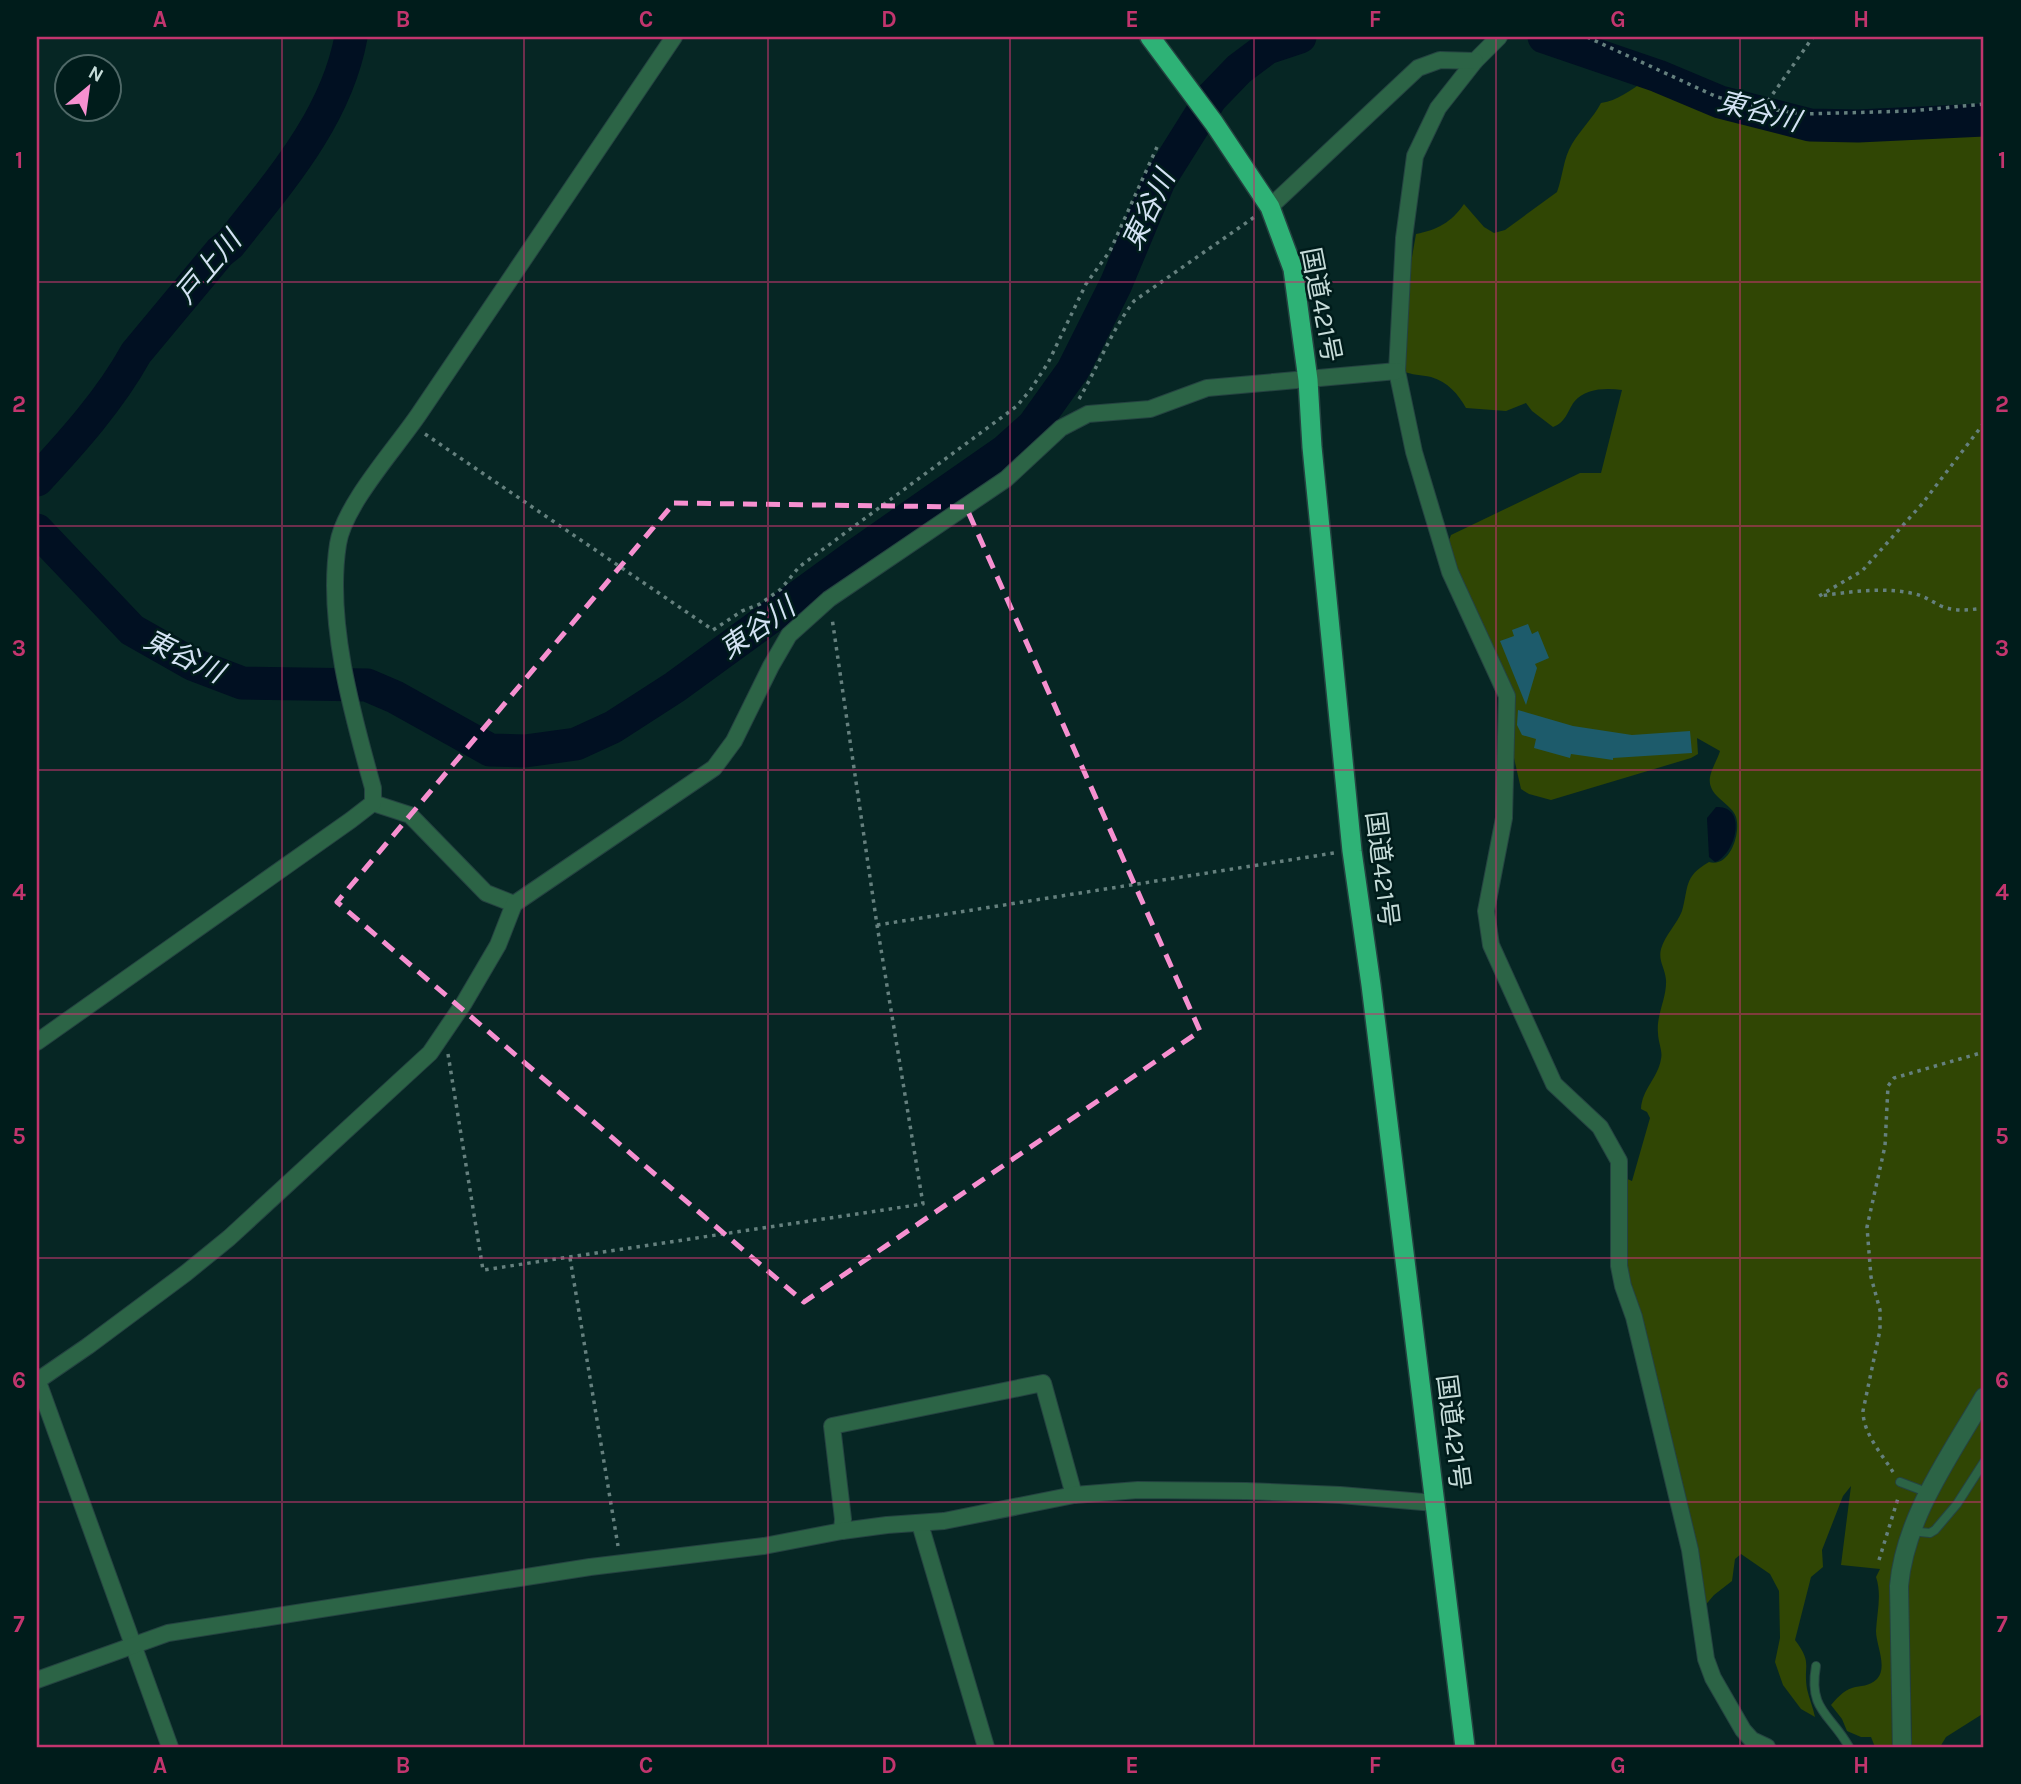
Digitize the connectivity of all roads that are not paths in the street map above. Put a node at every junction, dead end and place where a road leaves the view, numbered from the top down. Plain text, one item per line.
1 (674, 37) edge
2 (1150, 37) edge
3 (1499, 37) edge
4 (1475, 61) junction
5 (1269, 207) junction
6 (1397, 371) junction
7 (1308, 380) junction
8 (373, 803) junction
9 (514, 904) junction
10 (37, 1042) edge
11 (37, 1380) edge
12 (1984, 1397) edge
13 (1984, 1461) edge
14 (1900, 1482) road end
15 (1929, 1493) junction
16 (1074, 1495) junction
17 (1435, 1503) junction
18 (920, 1524) junction
19 (842, 1531) junction
20 (1910, 1531) junction
21 (132, 1646) junction
22 (1816, 1666) dead end
23 (37, 1680) edge
24 (170, 1747) edge
25 (986, 1747) edge
26 (1465, 1747) edge
27 (1767, 1747) edge
28 (1849, 1747) edge
29 (1902, 1747) edge

1 - 8 street
2 - 5 highway, 国道421号
3 - 4 street
4 - 5 street
4 - 6 street
5 - 7 highway, 国道421号
6 - 7 street
6 - 27 street
7 - 9 street
7 - 17 highway, 国道421号
8 - 9 street
8 - 10 street
9 - 11 street
11 - 21 street
12 - 15 street
13 - 20 lane
14 - 15 lane
15 - 20 street
16 - 17 street
16 - 18 street
16 - 19 street
17 - 26 highway, 国道421号
18 - 19 street
18 - 25 street
19 - 21 street
20 - 29 street
21 - 23 street
21 - 24 street
22 - 28 lane

